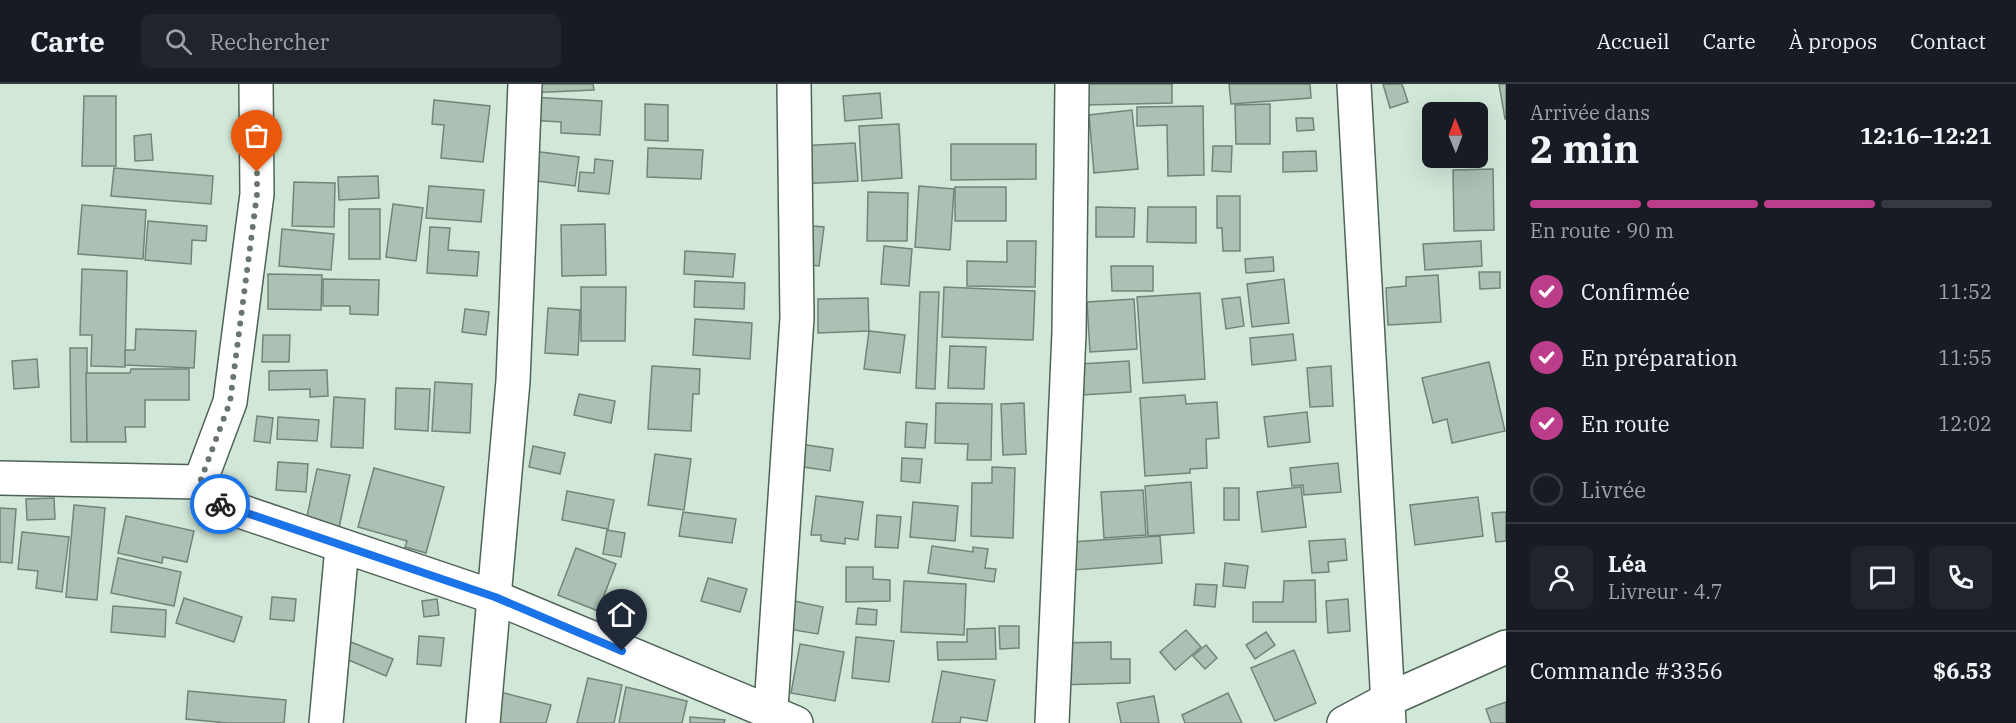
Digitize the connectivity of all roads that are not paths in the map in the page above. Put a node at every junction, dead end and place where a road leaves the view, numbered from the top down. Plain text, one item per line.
1 (256, 84) edge
2 (525, 84) edge
3 (794, 84) edge
4 (1072, 84) edge
5 (1354, 84) edge
6 (0, 478) edge
7 (200, 482) junction
8 (342, 547) junction
9 (495, 597) junction
10 (1506, 647) edge
11 (1388, 711) edge
12 (779, 720) edge
13 (326, 723) edge
14 (483, 723) edge
15 (1052, 723) edge
16 (1344, 723) edge

1 - 7 street
2 - 9 street
3 - 12 street
4 - 15 street
5 - 11 street
6 - 7 street
7 - 8 street
8 - 9 street
8 - 13 street
9 - 12 street
9 - 14 street
10 - 11 street
11 - 16 street

